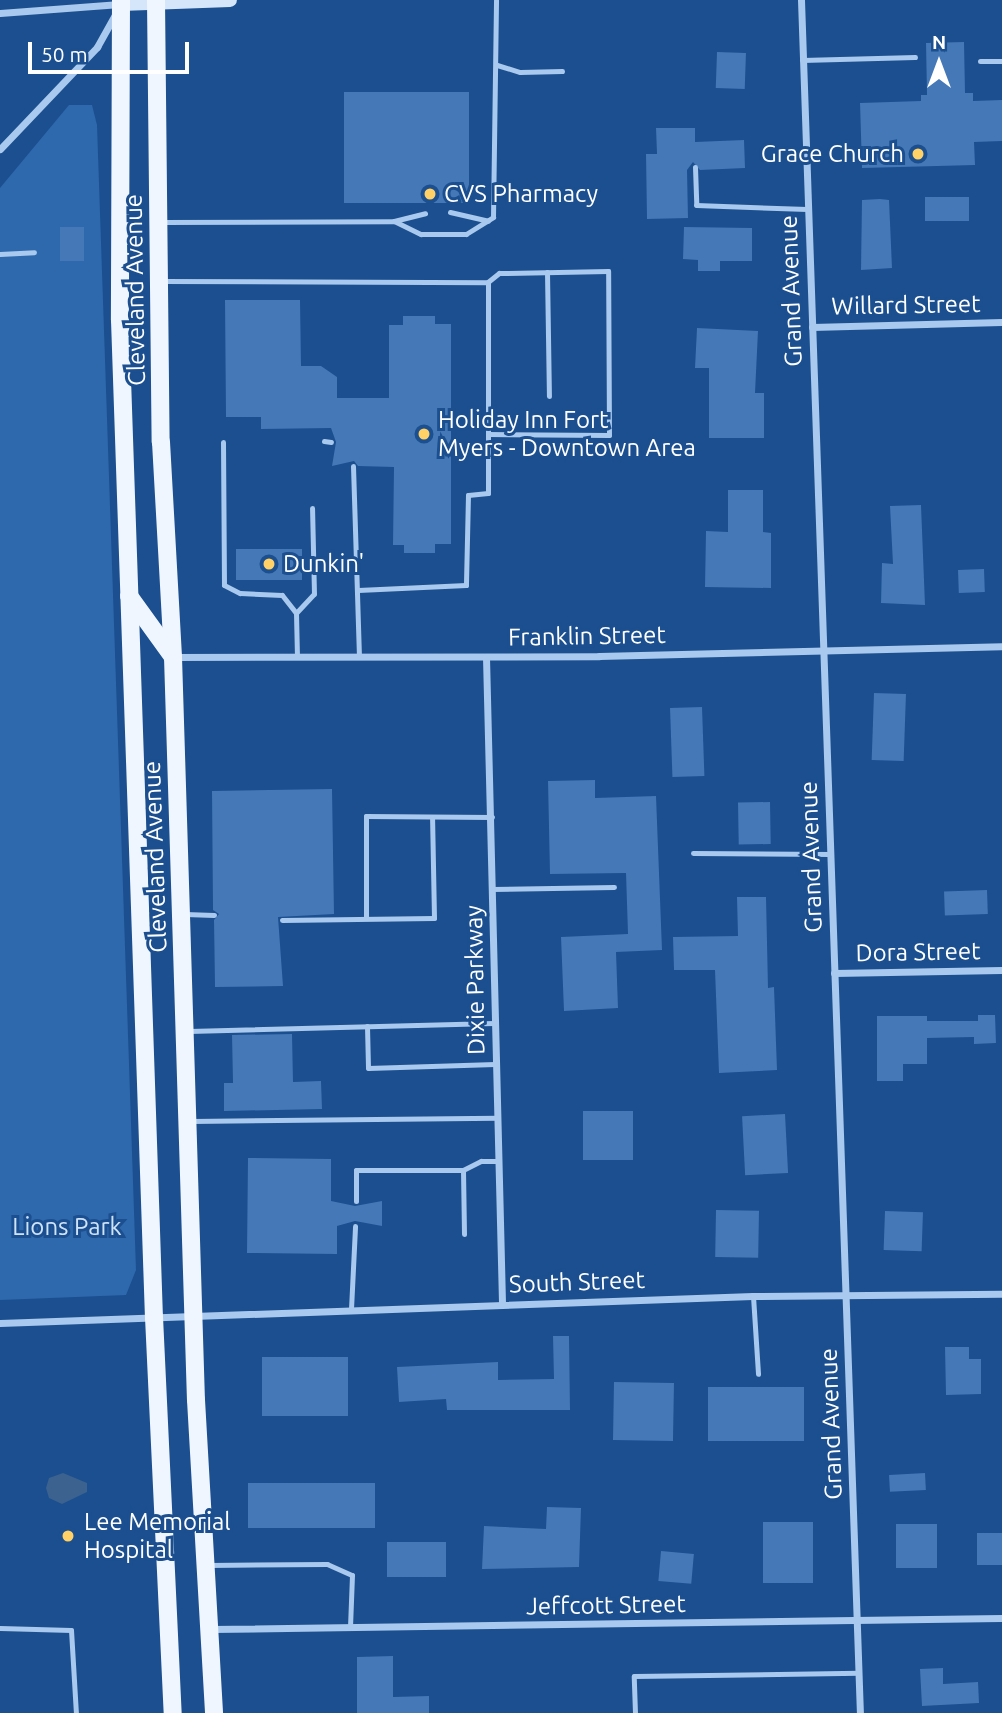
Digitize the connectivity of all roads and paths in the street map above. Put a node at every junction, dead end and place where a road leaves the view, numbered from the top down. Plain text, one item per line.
1 (230, 0) edge
2 (496, 0) edge
3 (801, 0) edge
4 (156, 1) edge
5 (121, 2) edge
6 (0, 13) edge
7 (915, 57) dead end
8 (802, 60) junction
9 (980, 61) dead end
10 (1002, 61) edge
11 (497, 65) junction
12 (562, 71) dead end
13 (0, 149) edge
14 (695, 167) dead end
15 (807, 209) junction
16 (425, 212) dead end
17 (450, 212) dead end
18 (394, 221) junction
19 (488, 221) junction
20 (159, 222) junction
21 (34, 252) dead end
22 (0, 254) edge
23 (547, 272) junction
24 (159, 281) junction
25 (488, 282) junction
26 (1002, 322) edge
27 (812, 327) junction
28 (548, 396) dead end
29 (488, 434) junction
30 (324, 441) dead end
31 (223, 442) dead end
32 (331, 442) dead end
33 (353, 466) dead end
34 (312, 508) dead end
35 (358, 590) junction
36 (130, 596) junction
37 (296, 613) junction
38 (1002, 646) edge
39 (823, 649) junction
40 (359, 656) junction
41 (173, 657) junction
42 (297, 657) junction
43 (486, 657) junction
44 (432, 817) junction
45 (492, 817) junction
46 (694, 853) dead end
47 (830, 854) junction
48 (614, 887) dead end
49 (492, 889) junction
50 (182, 914) junction
51 (214, 915) dead end
52 (366, 919) junction
53 (282, 920) dead end
54 (1002, 970) edge
55 (834, 973) junction
56 (494, 1024) junction
57 (367, 1026) junction
58 (186, 1031) junction
59 (495, 1064) junction
60 (497, 1118) junction
61 (187, 1121) junction
62 (499, 1161) junction
63 (463, 1170) junction
64 (356, 1201) dead end
65 (355, 1226) dead end
66 (464, 1234) dead end
67 (846, 1294) junction
68 (1002, 1294) edge
69 (753, 1296) junction
70 (502, 1303) junction
71 (351, 1310) junction
72 (193, 1316) junction
73 (154, 1317) junction
74 (0, 1323) edge
75 (758, 1374) dead end
76 (208, 1565) junction
77 (857, 1618) junction
78 (1002, 1618) edge
79 (350, 1627) junction
80 (0, 1628) edge
81 (211, 1629) junction
82 (859, 1673) junction
83 (76, 1713) edge
84 (173, 1713) edge
85 (214, 1713) edge
86 (635, 1713) edge
87 (860, 1713) edge

1 - 4 street
2 - 11 lane
3 - 8 street, Grand Avenue
4 - 5 street
4 - 20 main road, Cleveland Avenue
5 - 6 street
5 - 13 street
5 - 36 main road, Cleveland Avenue
7 - 8 lane
8 - 15 street, Grand Avenue
9 - 10 lane
11 - 12 lane
11 - 19 lane
14 - 15 lane
15 - 27 street, Grand Avenue
16 - 18 lane
17 - 19 lane
18 - 19 lane
18 - 20 lane
20 - 24 main road, Cleveland Avenue
21 - 22 lane
23 - 25 lane
23 - 28 lane
23 - 29 lane
24 - 25 lane
24 - 41 main road, Cleveland Avenue
25 - 29 lane
26 - 27 street, Willard Street
27 - 39 street, Grand Avenue
29 - 35 lane
30 - 32 lane
31 - 37 lane
33 - 35 lane
34 - 37 lane
35 - 40 lane
36 - 41 main road
36 - 73 main road, Cleveland Avenue
37 - 42 lane
38 - 39 street, Franklin Street
39 - 43 street, Franklin Street
39 - 47 street, Grand Avenue
40 - 42 street, Franklin Street
40 - 43 street, Franklin Street
41 - 42 street, Franklin Street
41 - 50 main road, Cleveland Avenue
43 - 45 street, Dixie Parkway
44 - 45 lane
44 - 52 lane
44 - 52 lane
45 - 49 street, Dixie Parkway
46 - 47 lane
47 - 55 street, Grand Avenue
48 - 49 lane
49 - 56 street, Dixie Parkway
50 - 51 lane
50 - 58 main road, Cleveland Avenue
52 - 53 lane
54 - 55 street, Dora Street
55 - 67 street, Grand Avenue
56 - 57 lane
56 - 59 street, Dixie Parkway
57 - 58 lane
57 - 59 lane
58 - 61 main road, Cleveland Avenue
59 - 60 street, Dixie Parkway
60 - 61 lane
60 - 62 street, Dixie Parkway
61 - 72 main road, Cleveland Avenue
62 - 63 lane
62 - 70 street, Dixie Parkway
63 - 64 lane
63 - 66 lane
65 - 71 lane
67 - 68 street, South Street
67 - 69 street, South Street
67 - 77 street, Grand Avenue
69 - 70 street, South Street
69 - 75 lane
70 - 71 street, South Street
71 - 72 street, South Street
72 - 73 street, South Street
72 - 76 main road, Cleveland Avenue
73 - 74 street, South Street
73 - 84 main road, Cleveland Avenue
76 - 79 lane
76 - 81 main road, Cleveland Avenue
77 - 78 street, Jeffcott Street
77 - 79 street, Jeffcott Street
77 - 82 street, Grand Avenue
79 - 81 street, Jeffcott Street
80 - 83 lane
81 - 85 main road, Cleveland Avenue
82 - 86 lane
82 - 87 street, Grand Avenue

